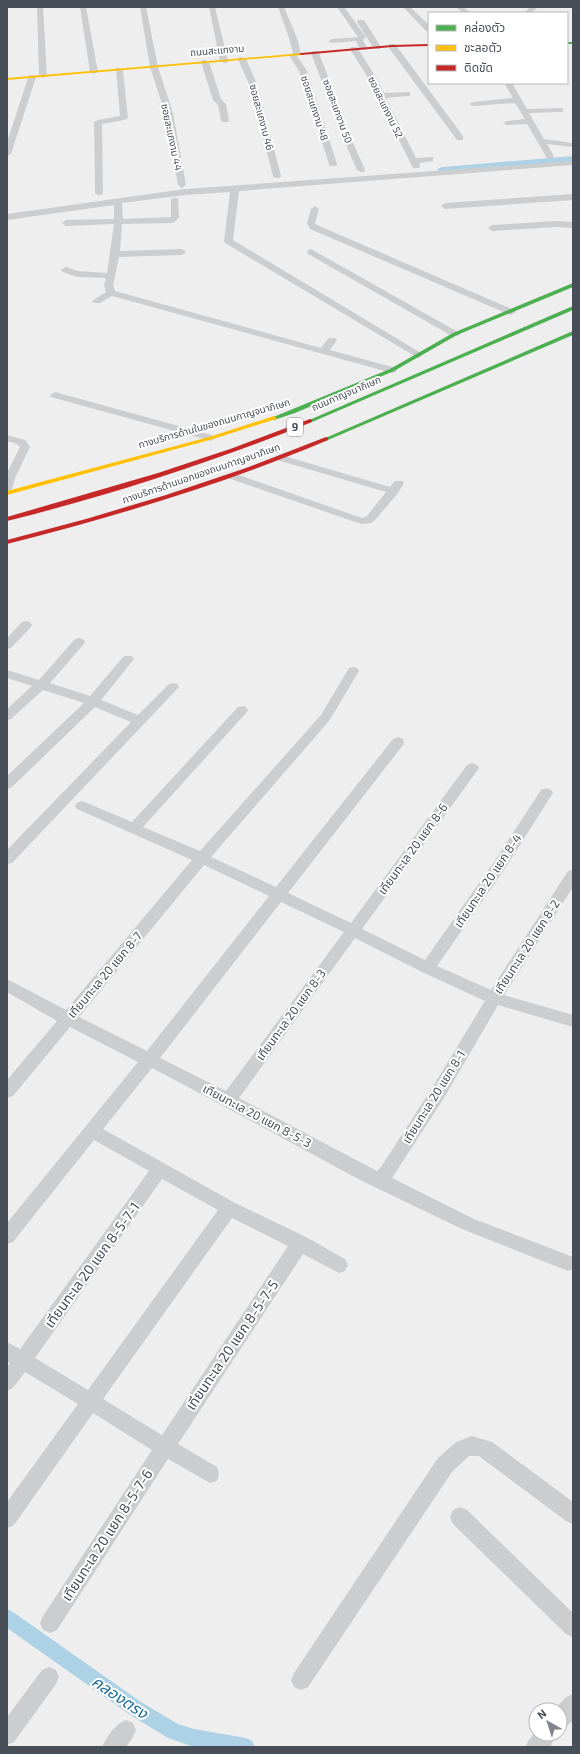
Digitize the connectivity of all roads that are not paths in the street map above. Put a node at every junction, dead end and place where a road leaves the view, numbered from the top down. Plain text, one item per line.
1 (40, 7) edge
2 (83, 7) edge
3 (143, 7) edge
4 (212, 7) edge
5 (280, 7) edge
6 (340, 7) edge
7 (349, 7) edge
8 (406, 7) edge
9 (374, 23) dead end
10 (363, 24) junction
11 (428, 28) edge
12 (360, 39) junction
13 (332, 41) dead end
14 (428, 45) edge
15 (392, 46) junction
16 (377, 47) junction
17 (358, 49) junction
18 (315, 53) junction
19 (295, 54) junction
20 (242, 59) junction
21 (224, 61) junction
22 (205, 62) junction
23 (154, 67) junction
24 (118, 70) junction
25 (94, 72) junction
26 (43, 76) junction
27 (32, 77) junction
28 (7, 79) edge
29 (509, 84) edge
30 (407, 94) dead end
31 (381, 96) junction
32 (518, 100) junction
33 (474, 104) dead end
34 (560, 110) dead end
35 (525, 111) junction
36 (225, 120) dead end
37 (530, 121) junction
38 (507, 123) dead end
39 (410, 129) dead end
40 (398, 130) junction
41 (460, 138) dead end
42 (541, 141) junction
43 (569, 145) dead end
44 (7, 154) edge
45 (550, 156) dead end
46 (430, 160) dead end
47 (573, 163) edge
48 (333, 164) dead end
49 (573, 169) edge
50 (361, 170) dead end
51 (469, 174) dead end
52 (277, 176) dead end
53 (182, 185) dead end
54 (235, 189) junction
55 (99, 193) dead end
56 (573, 197) edge
57 (175, 200) dead end
58 (118, 203) junction
59 (445, 206) dead end
60 (315, 209) dead end
61 (7, 217) edge
62 (119, 221) junction
63 (66, 223) dead end
64 (573, 226) edge
65 (492, 228) dead end
66 (182, 252) dead end
67 (311, 252) dead end
68 (115, 254) junction
69 (66, 270) dead end
70 (111, 276) junction
71 (573, 285) edge
72 (111, 293) junction
73 (97, 301) dead end
74 (573, 308) edge
75 (511, 312) junction
76 (573, 333) edge
77 (455, 334) junction
78 (332, 340) dead end
79 (323, 352) junction
80 (418, 355) junction
81 (392, 370) junction
82 (55, 394) dead end
83 (7, 438) edge
84 (211, 438) junction
85 (281, 458) junction
86 (232, 476) junction
87 (7, 489) edge
88 (7, 493) edge
89 (123, 501) dead end
90 (7, 519) edge
91 (7, 532) edge
92 (7, 542) edge
93 (26, 625) dead end
94 (79, 642) dead end
95 (7, 645) edge
96 (128, 659) dead end
97 (353, 671) dead end
98 (7, 674) edge
99 (42, 684) junction
100 (174, 687) dead end
101 (93, 701) junction
102 (242, 710) dead end
103 (7, 716) edge
104 (140, 721) junction
105 (398, 742) dead end
106 (472, 768) dead end
107 (7, 784) edge
108 (546, 793) dead end
109 (82, 806) dead end
110 (134, 828) junction
111 (202, 858) junction
112 (7, 859) edge
113 (573, 875) edge
114 (279, 895) junction
115 (354, 931) junction
116 (428, 968) junction
117 (7, 985) edge
118 (494, 998) junction
119 (68, 1019) junction
120 (573, 1021) edge
121 (150, 1059) junction
122 (7, 1090) edge
123 (229, 1100) junction
124 (92, 1131) junction
125 (160, 1169) junction
126 (371, 1177) junction
127 (229, 1208) junction
128 (9, 1229) edge
129 (300, 1243) junction
130 (568, 1264) dead end
131 (338, 1265) dead end
132 (7, 1351) edge
133 (23, 1360) junction
134 (7, 1382) edge
135 (90, 1402) junction
136 (165, 1447) junction
137 (210, 1474) dead end
138 (573, 1514) edge
139 (460, 1517) dead end
140 (7, 1518) edge
141 (50, 1623) dead end
142 (573, 1627) edge
143 (49, 1677) dead end
144 (301, 1680) dead end
145 (126, 1730) dead end
146 (7, 1735) edge
147 (113, 1747) edge

1 - 26 street
2 - 25 street
3 - 23 street, ซอยสะแกงาม 44
4 - 21 street
5 - 19 street, ซอยสะแกงาม 48
6 - 12 street, ซอยสะแกงาม 52
7 - 10 street
8 - 11 street
9 - 10 street
10 - 16 street
12 - 13 street
12 - 17 street, ซอยสะแกงาม 52
14 - 15 main road, ถนนสะแกงาม
15 - 16 main road, ถนนสะแกงาม
15 - 41 street
16 - 17 main road, ถนนสะแกงาม
17 - 18 main road, ถนนสะแกงาม
17 - 31 street, ซอยสะแกงาม 52
18 - 19 main road, ถนนสะแกงาม
18 - 50 street, ซอยสะแกงาม 50
19 - 20 main road, ถนนสะแกงาม
19 - 48 street, ซอยสะแกงาม 48
20 - 21 main road, ถนนสะแกงาม
20 - 52 street, ซอยสะแกงาม 46
21 - 22 main road, ถนนสะแกงาม
22 - 23 main road, ถนนสะแกงาม
22 - 36 street
23 - 24 main road, ถนนสะแกงาม
23 - 53 street, ซอยสะแกงาม 44
24 - 25 main road, ถนนสะแกงาม
24 - 55 street
25 - 26 main road, ถนนสะแกงาม
26 - 27 main road, ถนนสะแกงาม
27 - 28 main road, ถนนสะแกงาม
27 - 44 street
29 - 32 street
30 - 31 street
31 - 40 street, ซอยสะแกงาม 52
32 - 33 street
32 - 35 street
34 - 35 street
35 - 37 street
37 - 38 street
37 - 42 street
39 - 40 street
40 - 46 street, ซอยสะแกงาม 52
42 - 43 street
42 - 45 street
47 - 54 street
49 - 51 street
54 - 58 street
54 - 80 street
56 - 59 street
57 - 62 street
58 - 61 street
58 - 62 street
60 - 75 street
62 - 63 street
62 - 68 street
64 - 65 street
66 - 68 street
67 - 77 street
68 - 70 street
69 - 70 street
70 - 72 street
71 - 75 main road, ทางบริการด้านในของถนนกาญจนาภิเษก
72 - 73 street
72 - 79 street
74 - 90 main road, ถนนกาญจนาภิเษก / 9
75 - 77 main road, ทางบริการด้านในของถนนกาญจนาภิเษก
76 - 85 main road, ทางบริการด้านนอกของถนนกาญจนาภิเษก
77 - 80 main road, ทางบริการด้านในของถนนกาญจนาภิเษก
78 - 79 street
79 - 81 street
80 - 81 main road, ทางบริการด้านในของถนนกาญจนาภิเษก
81 - 84 main road, ทางบริการด้านในของถนนกาญจนาภิเษก
82 - 84 street
83 - 87 street
84 - 88 main road, ทางบริการด้านในของถนนกาญจนาภิเษก
85 - 86 main road, ทางบริการด้านนอกของถนนกาญจนาภิเษก
85 - 86 street
86 - 92 main road, ทางบริการด้านนอกของถนนกาญจนาภิเษก
89 - 91 main road
93 - 95 street
94 - 99 street
96 - 101 street
97 - 111 street, เทียนทะเล 20 แยก 8-7
98 - 99 street
99 - 101 street
99 - 103 street
100 - 104 street
101 - 104 street
101 - 107 street
102 - 110 street
104 - 112 street
105 - 114 street
106 - 115 street, เทียนทะเล 20 แยก 8-6
108 - 116 street, เทียนทะเล 20 แยก 8-4
109 - 110 street
110 - 111 street
111 - 114 street
111 - 119 street, เทียนทะเล 20 แยก 8-7
113 - 118 street, เทียนทะเล 20 แยก 8-2
114 - 115 street
114 - 121 street
115 - 116 street
115 - 123 street, เทียนทะเล 20 แยก 8-3
116 - 118 street
117 - 119 street, เทียนทะเล 20 แยก 8-5-3
118 - 120 street
118 - 126 street, เทียนทะเล 20 แยก 8-1
119 - 121 street, เทียนทะเล 20 แยก 8-5-3
119 - 122 street, เทียนทะเล 20 แยก 8-7
121 - 123 street, เทียนทะเล 20 แยก 8-5-3
121 - 124 street
123 - 126 street, เทียนทะเล 20 แยก 8-5-3
124 - 125 street
124 - 128 street
125 - 127 street
125 - 133 street, เทียนทะเล 20 แยก 8-5-7-1
126 - 130 street, เทียนทะเล 20 แยก 8-5-3
127 - 129 street
127 - 135 street
129 - 131 street
129 - 136 street, เทียนทะเล 20 แยก 8-5-7-5
132 - 133 street
133 - 134 street, เทียนทะเล 20 แยก 8-5-7-1
133 - 135 street
135 - 136 street
135 - 140 street
136 - 137 street
136 - 141 street, เทียนทะเล 20 แยก 8-5-7-6
138 - 144 street
139 - 142 street
143 - 146 street
145 - 147 street

